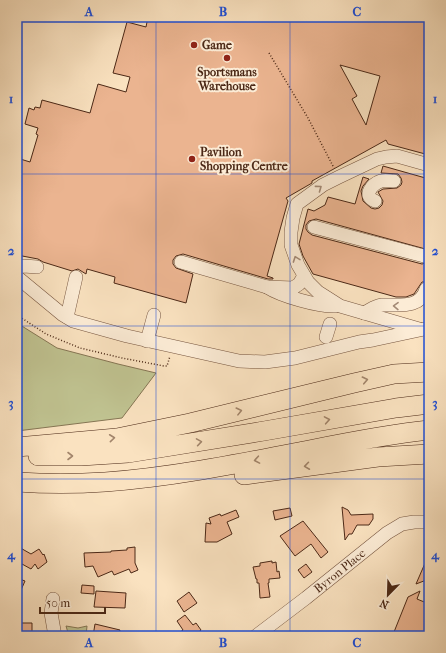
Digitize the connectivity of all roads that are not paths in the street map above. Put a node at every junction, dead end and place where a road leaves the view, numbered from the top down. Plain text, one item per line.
1 (429, 165) edge
2 (394, 182) dead end
3 (375, 201) dead end
4 (314, 227) dead end
5 (424, 256) dead end
6 (181, 262) dead end
7 (17, 267) edge
8 (37, 267) dead end
9 (304, 276) junction
10 (76, 277) dead end
11 (17, 278) edge
12 (267, 287) junction
13 (427, 292) edge
14 (340, 306) junction
15 (364, 313) junction
16 (154, 315) dead end
17 (67, 317) junction
18 (379, 317) junction
19 (425, 329) edge
20 (373, 340) junction
21 (147, 341) junction
22 (429, 364) edge
23 (429, 372) edge
24 (394, 374) junction
25 (429, 404) edge
26 (429, 430) edge
27 (429, 440) edge
28 (17, 447) edge
29 (309, 450) junction
30 (429, 454) edge
31 (17, 455) edge
32 (17, 482) edge
33 (105, 482) junction
34 (429, 522) edge
35 (53, 599) dead end
36 (55, 636) edge
37 (256, 636) edge

9 -> 1 street
2 - 3 street
4 - 5 street
6 - 12 street
7 - 8 street
9 - 12 street
9 - 14 street
10 - 17 street
11 - 17 street
12 - 14 street
13 -> 15 street
14 - 15 street
15 - 18 street
16 - 21 street
17 - 21 street
18 - 19 street
18 - 20 street
19 - 20 street
20 - 21 street
22 - 24 highway
23 - 24 highway
28 -> 24 highway
31 -> 25 highway
26 - 29 highway
27 - 29 highway
29 -> 33 highway
30 -> 33 highway
32 - 33 highway
34 - 37 street, Byron Place
35 - 36 street

